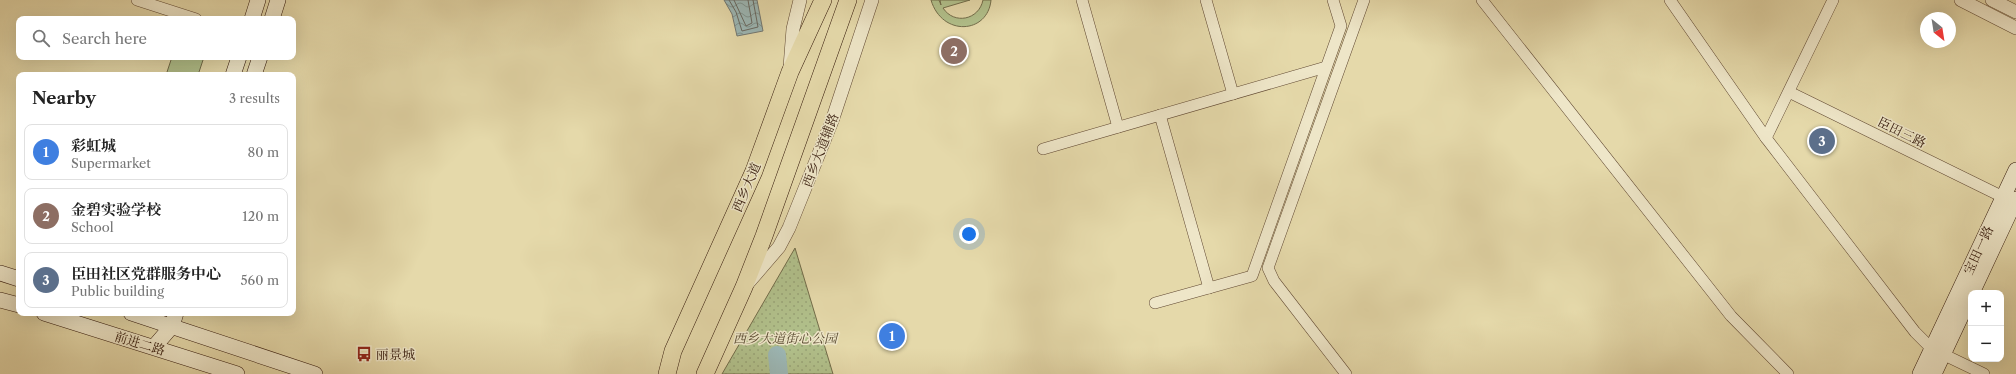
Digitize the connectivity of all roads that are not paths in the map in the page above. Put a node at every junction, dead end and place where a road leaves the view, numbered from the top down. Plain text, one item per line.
1 (137, 0) edge
2 (258, 0) edge
3 (278, 0) edge
4 (800, 0) edge
5 (823, 0) edge
6 (848, 0) edge
7 (872, 0) edge
8 (1082, 0) edge
9 (1206, 0) edge
10 (1333, 0) edge
11 (1364, 0) edge
12 (1482, 0) edge
13 (1670, 0) edge
14 (1833, 0) edge
15 (1961, 0) edge
16 (1992, 0) edge
17 (2016, 12) edge
18 (187, 16) edge
19 (253, 16) edge
20 (273, 16) edge
21 (2016, 28) edge
22 (238, 60) edge
23 (259, 60) edge
24 (1326, 67) junction
25 (234, 72) edge
26 (255, 72) edge
27 (790, 72) junction
28 (1789, 92) junction
29 (1233, 94) junction
30 (1160, 115) junction
31 (1118, 127) junction
32 (1766, 138) junction
33 (1043, 148) dead end
34 (2016, 170) edge
35 (2010, 198) edge
36 (2006, 219) edge
37 (0, 273) edge
38 (16, 278) edge
39 (744, 287) junction
40 (1209, 288) junction
41 (1974, 290) edge
42 (0, 300) edge
43 (1968, 301) edge
44 (1155, 303) dead end
45 (16, 304) edge
46 (54, 316) edge
47 (154, 316) edge
48 (174, 319) edge
49 (154, 347) junction
50 (673, 351) junction
51 (1938, 352) junction
52 (705, 373) edge
53 (237, 374) edge
54 (315, 374) edge
55 (656, 374) edge
56 (666, 374) edge
57 (679, 374) edge
58 (1346, 374) edge
59 (1788, 374) edge
60 (1920, 374) edge
61 (1934, 374) edge
62 (1984, 374) edge

1 - 18 street
2 - 19 main road
3 - 20 main road
4 - 27 street
5 - 27 main road, 西乡大道
6 - 39 main road
7 - 39 street, 西乡大道辅路
8 - 31 street
9 - 29 street
10 - 24 street
11 - 58 street
12 - 59 street
13 - 32 street
14 - 28 street
15 - 21 street
16 - 17 street
22 - 25 main road
23 - 26 main road
24 - 29 street
24 - 40 street
27 - 50 main road, 西乡大道
28 - 32 street
28 - 35 street, 臣田三路
29 - 30 street
30 - 31 street
30 - 40 street
31 - 33 street
32 - 51 street
34 - 35 main road, 宝田一路
35 - 36 main road, 宝田一路
36 - 41 main road, 宝田一路
36 - 51 main road, 宝田一路
37 - 38 main road
39 - 52 main road
40 - 44 street
42 - 45 main road
43 - 51 main road, 宝田一路
46 - 49 main road, 前进二路
47 - 48 main road, 前进二路
47 - 49 main road
48 - 49 main road
48 - 54 main road, 前进二路
49 - 53 main road, 前进二路
50 - 55 main road
50 - 56 main road, 西乡大道
50 - 57 main road
51 - 60 main road, 宝田一路
51 - 61 main road, 宝田一路
51 - 62 street

